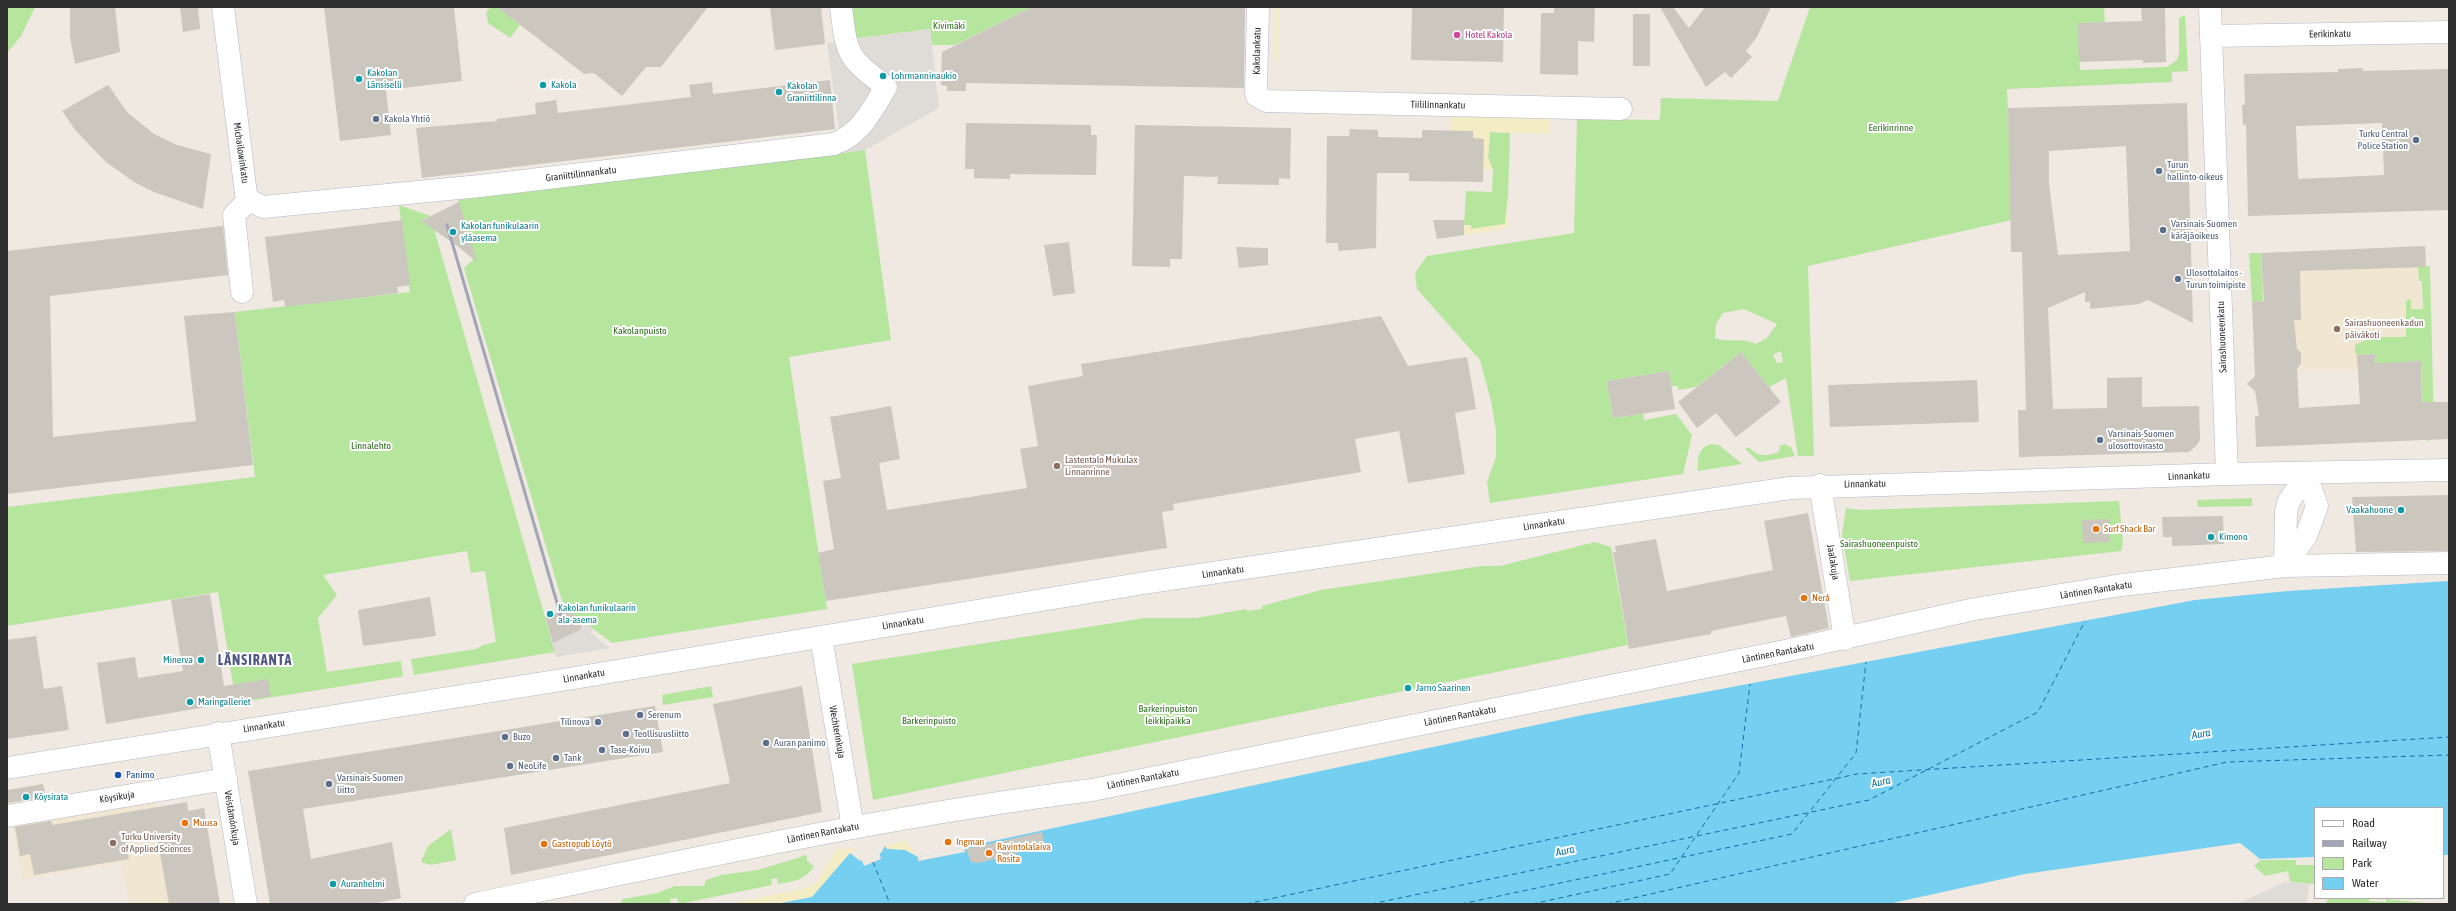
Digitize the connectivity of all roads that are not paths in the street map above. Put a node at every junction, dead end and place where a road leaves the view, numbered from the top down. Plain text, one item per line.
1 (222, 7) edge
2 (841, 7) edge
3 (1258, 7) edge
4 (2210, 7) edge
5 (2449, 32) edge
6 (2211, 36) junction
7 (1257, 96) joint
8 (1621, 109) dead end
9 (249, 200) junction
10 (242, 292) dead end
11 (2449, 470) edge
12 (2228, 474) junction
13 (2306, 475) junction
14 (1820, 485) junction
15 (2449, 563) edge
16 (2285, 566) junction
17 (821, 637) junction
18 (1845, 639) junction
19 (218, 733) junction
20 (7, 768) edge
21 (226, 779) junction
22 (7, 816) edge
23 (853, 828) junction
24 (246, 904) edge
25 (475, 904) edge

1 - 9 street, Michailowinkatu
2 - 9 street, Graniittilinnankatu
3 - 7 street, Kakolankatu
4 - 6 street, Sairashuoneenkatu
5 - 6 street, Eerikinkatu
6 - 12 street, Sairashuoneenkatu
7 - 8 street, Tiililinnankatu
9 - 10 street
11 - 13 street, Linnankatu
12 - 13 street, Linnankatu
12 - 14 street, Linnankatu
13 - 16 street
14 - 17 street, Linnankatu
14 - 18 street, Jaalakuja
15 - 16 street, Läntinen Rantakatu
16 - 18 street, Läntinen Rantakatu
17 - 19 street, Linnankatu
17 - 23 street, Wechterinkuja
18 - 23 street, Läntinen Rantakatu
19 - 20 street, Linnankatu
19 - 21 street, Veistämönkuja
21 - 22 street, Köysikuja
21 - 24 street, Veistämönkuja
23 - 25 street, Läntinen Rantakatu

